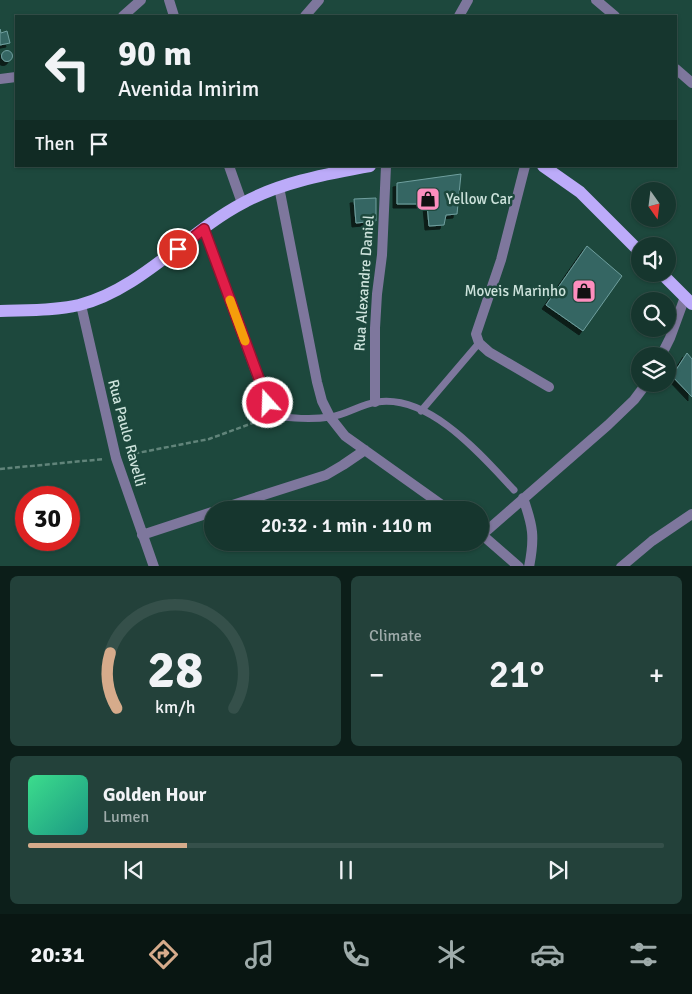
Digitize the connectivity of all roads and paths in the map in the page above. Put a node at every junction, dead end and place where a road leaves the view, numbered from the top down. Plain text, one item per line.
1 (141, 0) edge
2 (169, 0) edge
3 (319, 0) edge
4 (468, 0) edge
5 (596, 0) edge
6 (124, 15) edge
7 (174, 15) edge
8 (306, 15) edge
9 (460, 15) edge
10 (614, 15) edge
11 (677, 70) edge
12 (15, 77) edge
13 (690, 77) edge
14 (0, 79) edge
15 (228, 167) edge
16 (366, 167) edge
17 (386, 167) edge
18 (525, 167) edge
19 (544, 167) edge
20 (279, 187) junction
21 (242, 203) junction
22 (204, 229) junction
23 (631, 243) edge
24 (670, 282) edge
25 (688, 301) edge
26 (80, 305) junction
27 (0, 311) edge
28 (478, 343) junction
29 (665, 347) edge
30 (549, 386) dead end
31 (640, 392) edge
32 (375, 402) junction
33 (421, 411) junction
34 (272, 416) junction
35 (330, 417) junction
36 (364, 450) junction
37 (116, 458) junction
38 (0, 469) edge
39 (514, 490) dead end
40 (524, 498) junction
41 (245, 501) edge
42 (435, 501) edge
43 (692, 514) edge
44 (204, 515) edge
45 (489, 526) edge
46 (142, 535) junction
47 (489, 540) edge
48 (154, 566) edge
49 (519, 566) edge
50 (529, 566) edge
51 (621, 566) edge

1 - 6 street
2 - 7 street
3 - 8 street
4 - 9 street
5 - 10 street
11 - 13 street
12 - 14 street
15 - 21 street
16 - 20 main road
17 - 32 street, Rua Alexandre Daniel
18 - 28 street
19 - 23 main road
20 - 21 main road
20 - 35 street
21 - 22 main road
22 - 26 main road
22 - 34 street
24 - 25 main road
25 - 29 street
26 - 27 main road
26 - 37 street, Rua Paulo Ravelli
28 - 30 street
28 - 33 lane
31 - 40 street
32 - 33 lane
32 - 35 lane
33 - 39 lane
34 - 35 lane
34 - 37 path
35 - 36 street
36 - 41 street
36 - 42 street
37 - 38 path
37 - 46 street, Rua Paulo Ravelli
40 - 45 street
40 - 50 street
43 - 51 street
44 - 46 street
46 - 48 street, Rua Paulo Ravelli
47 - 49 street

